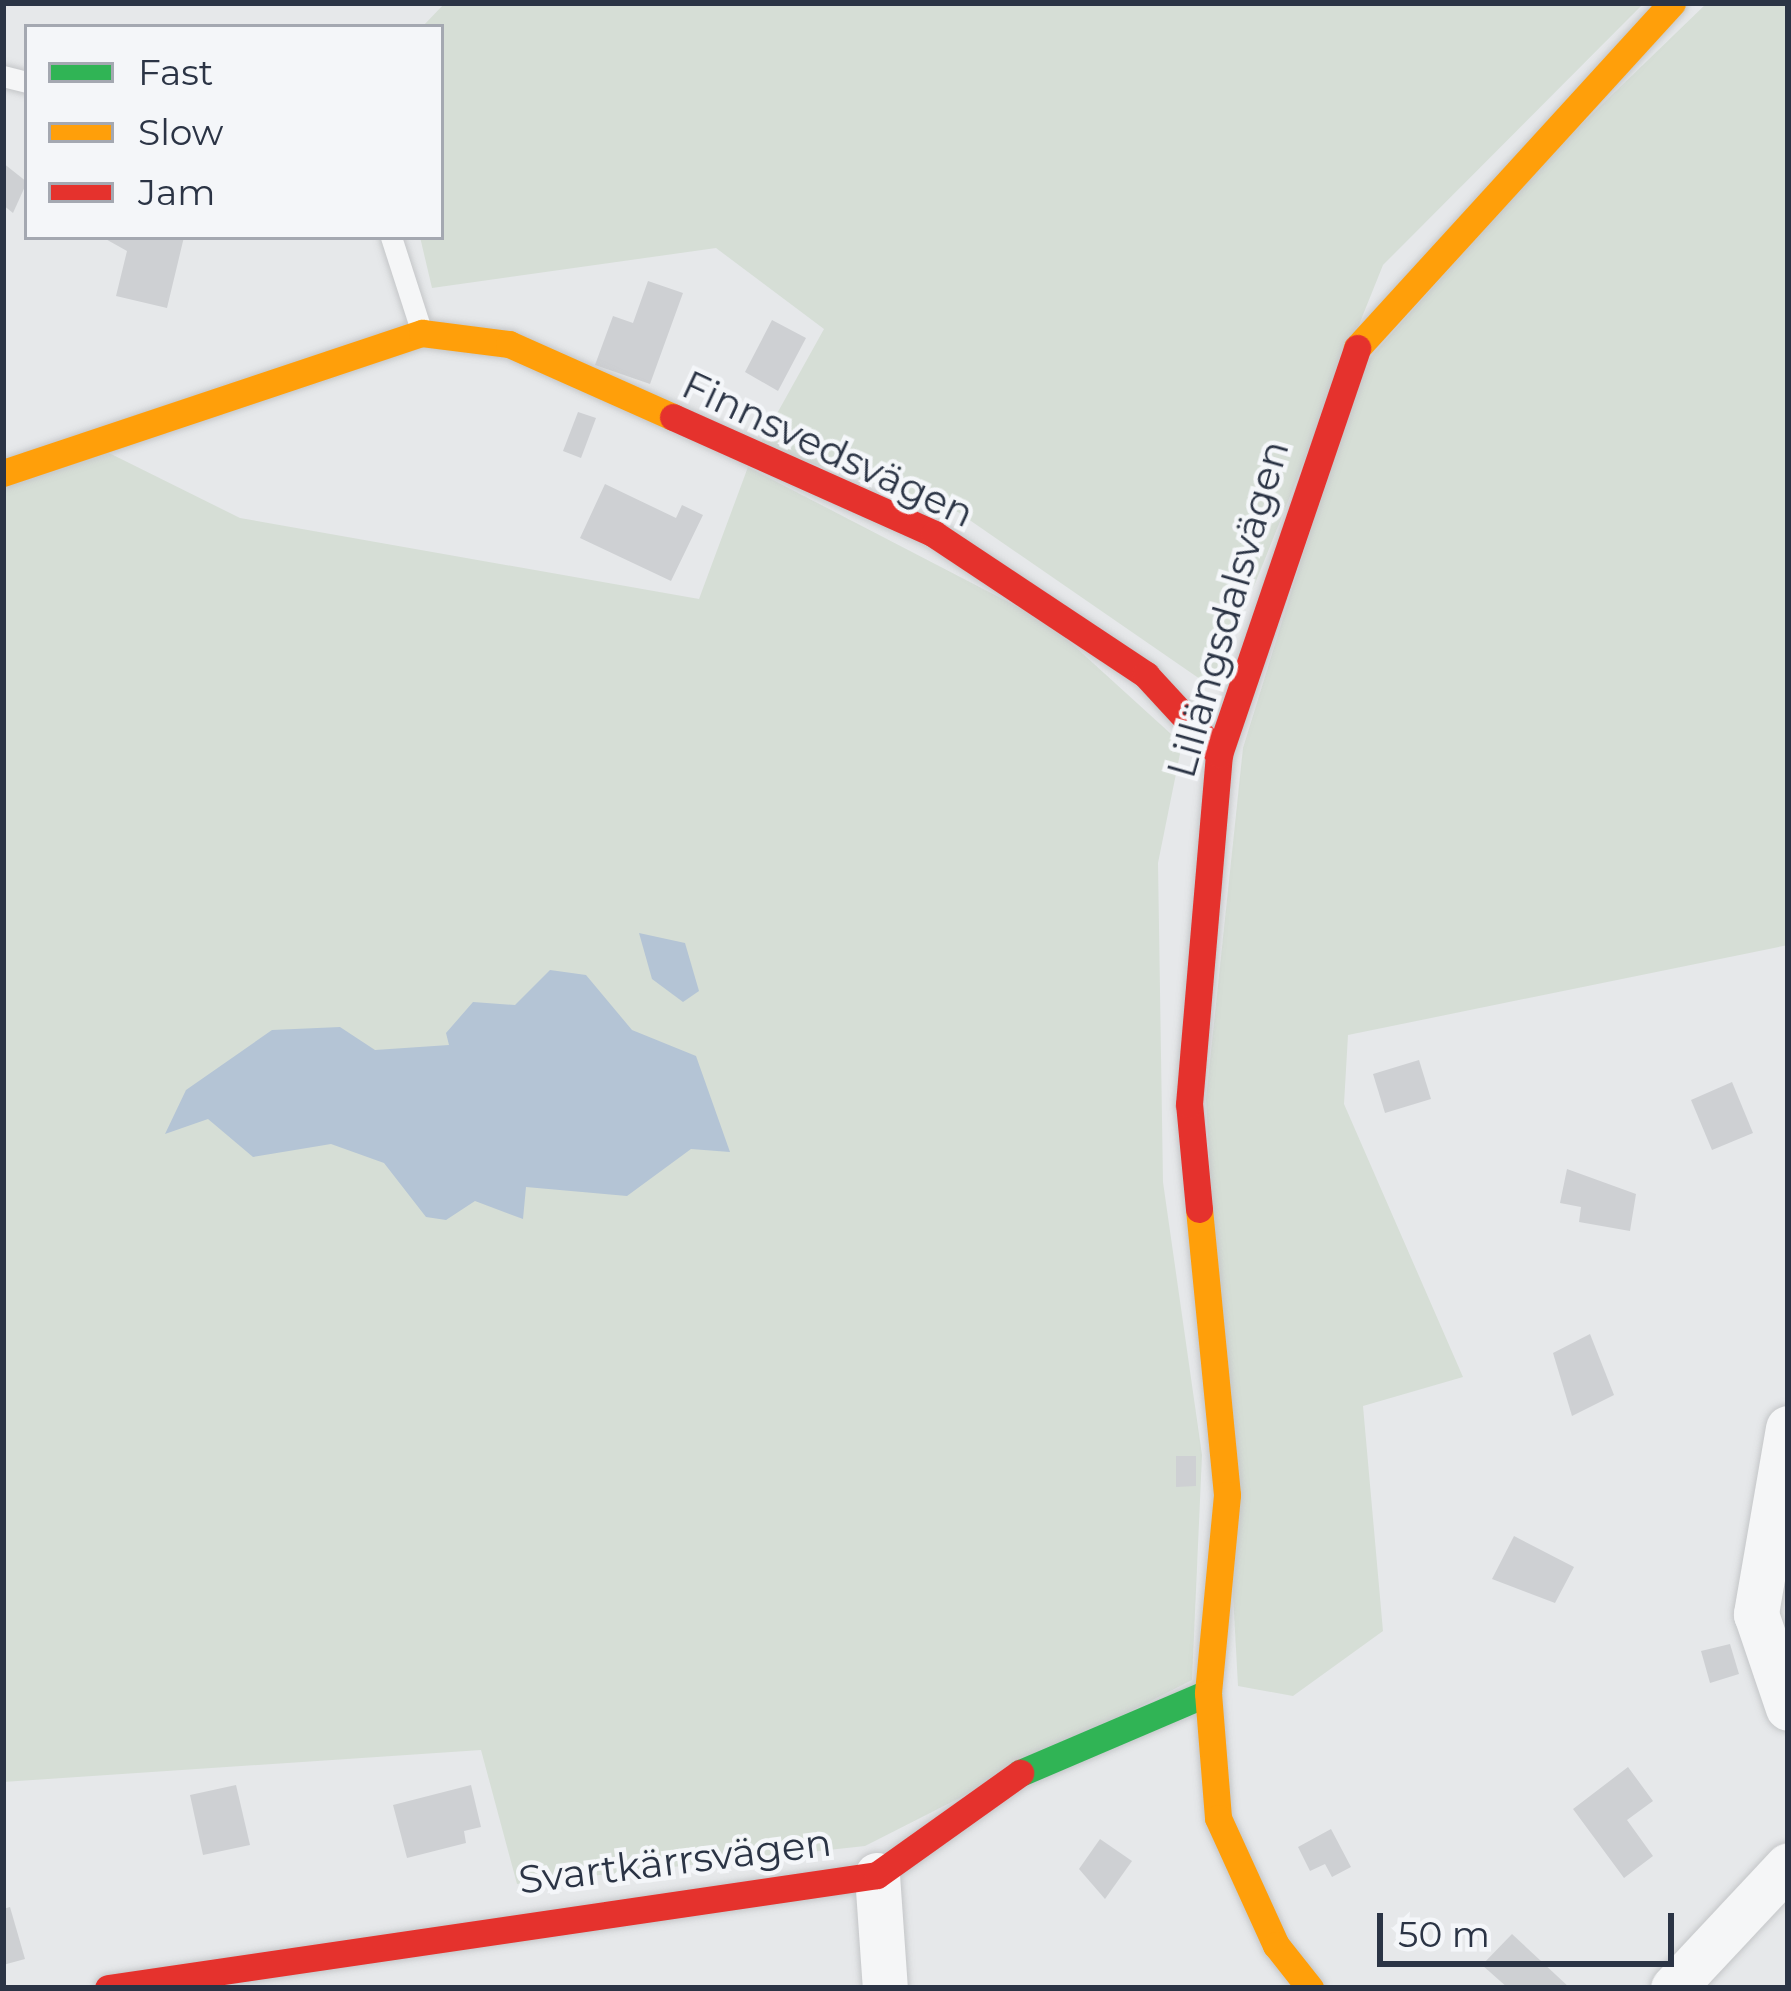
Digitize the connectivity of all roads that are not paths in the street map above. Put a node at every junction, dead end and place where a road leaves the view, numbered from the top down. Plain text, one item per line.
1 (1672, 3) edge
2 (392, 240) edge
3 (422, 333) junction
4 (3, 473) edge
5 (1219, 754) junction
6 (1788, 1428) edge
7 (1208, 1693) junction
8 (1788, 1708) edge
9 (1788, 1865) edge
10 (877, 1875) junction
11 (108, 1988) edge
12 (885, 1988) edge
13 (1310, 1988) edge
14 (1673, 1988) edge

1 - 5 street, Lillängsdalsvägen
2 - 3 lane
3 - 4 street, Finnsvedsvägen
3 - 5 street, Finnsvedsvägen
5 - 7 street, Lillängsdalsvägen
6 - 8 street
7 - 10 street, Svartkärrsvägen
7 - 13 street, Lillängsdalsvägen
9 - 14 street
10 - 11 street, Svartkärrsvägen
10 - 12 street

